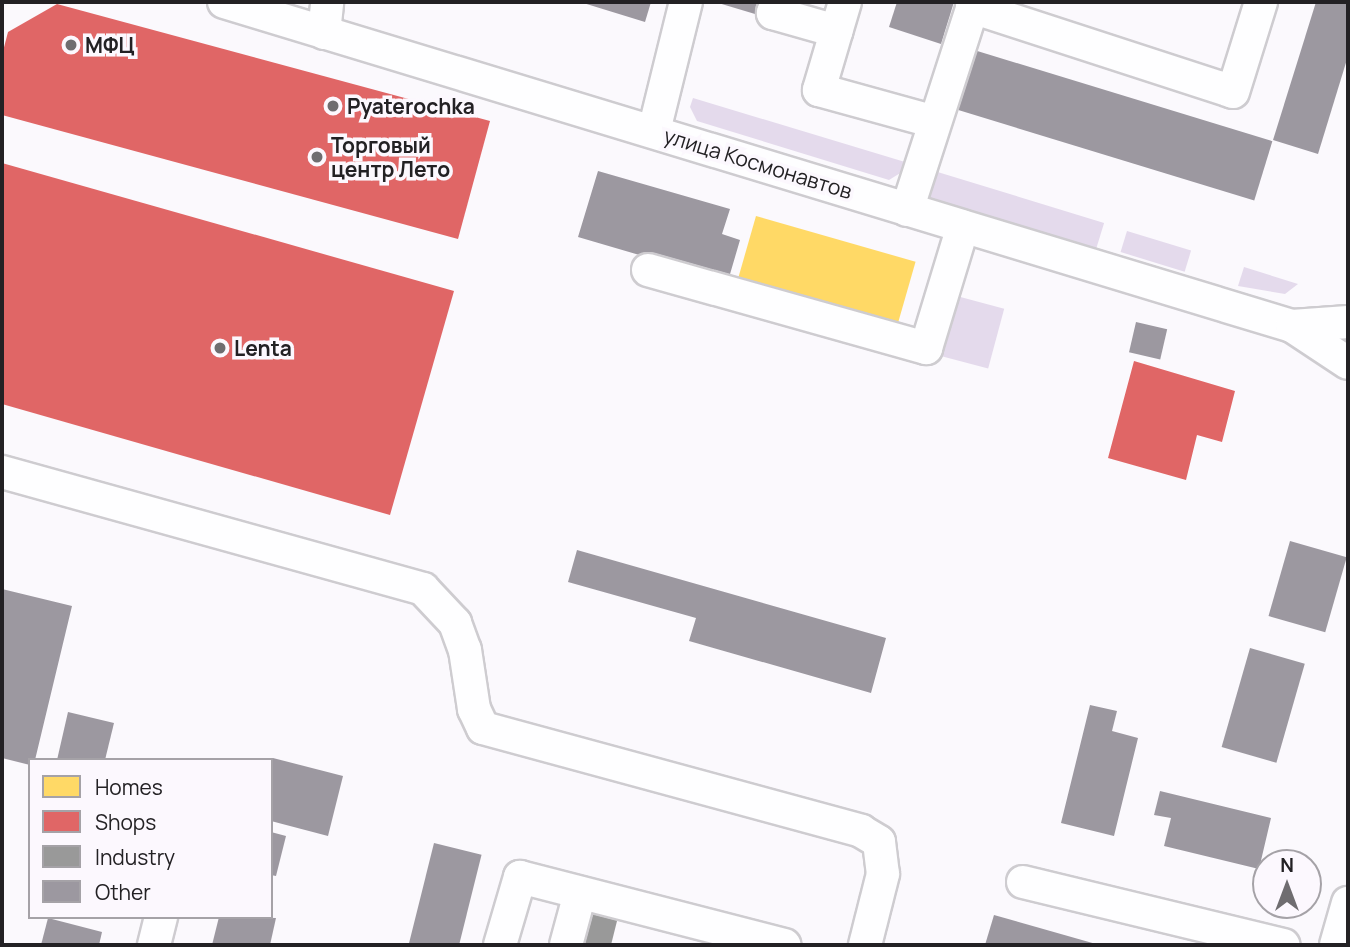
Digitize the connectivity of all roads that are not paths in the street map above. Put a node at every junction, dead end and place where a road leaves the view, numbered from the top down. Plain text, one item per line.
1 (224, 2) edge
2 (327, 2) edge
3 (686, 2) edge
4 (777, 2) edge
5 (1261, 2) edge
6 (973, 5) edge
7 (841, 16) edge
8 (324, 33) junction
9 (935, 122) junction
10 (654, 131) junction
11 (907, 210) junction
12 (963, 226) junction
13 (648, 270) dead end
14 (1348, 321) edge
15 (1292, 326) junction
16 (1348, 363) edge
17 (2, 472) edge
18 (1023, 882) dead end
19 (580, 893) junction
20 (1348, 903) edge
21 (160, 919) edge
22 (154, 945) edge
23 (499, 945) edge
24 (566, 945) edge
25 (784, 945) edge
26 (865, 945) edge
27 (1283, 945) edge
28 (1336, 945) edge

1 - 8 street, улица Космонавтов
2 - 8 street
3 - 10 street
4 - 7 street
5 - 6 street
6 - 9 street
7 - 9 street
8 - 10 street, улица Космонавтов
9 - 11 street
10 - 11 street, улица Космонавтов
11 - 12 street, улица Космонавтов
12 - 13 street
12 - 15 street, улица Космонавтов
14 - 15 street, улица Космонавтов
15 - 16 street, улица Космонавтов
17 - 26 street
18 - 27 street
19 - 23 street
19 - 24 street
19 - 25 street
20 - 28 street
21 - 22 street

